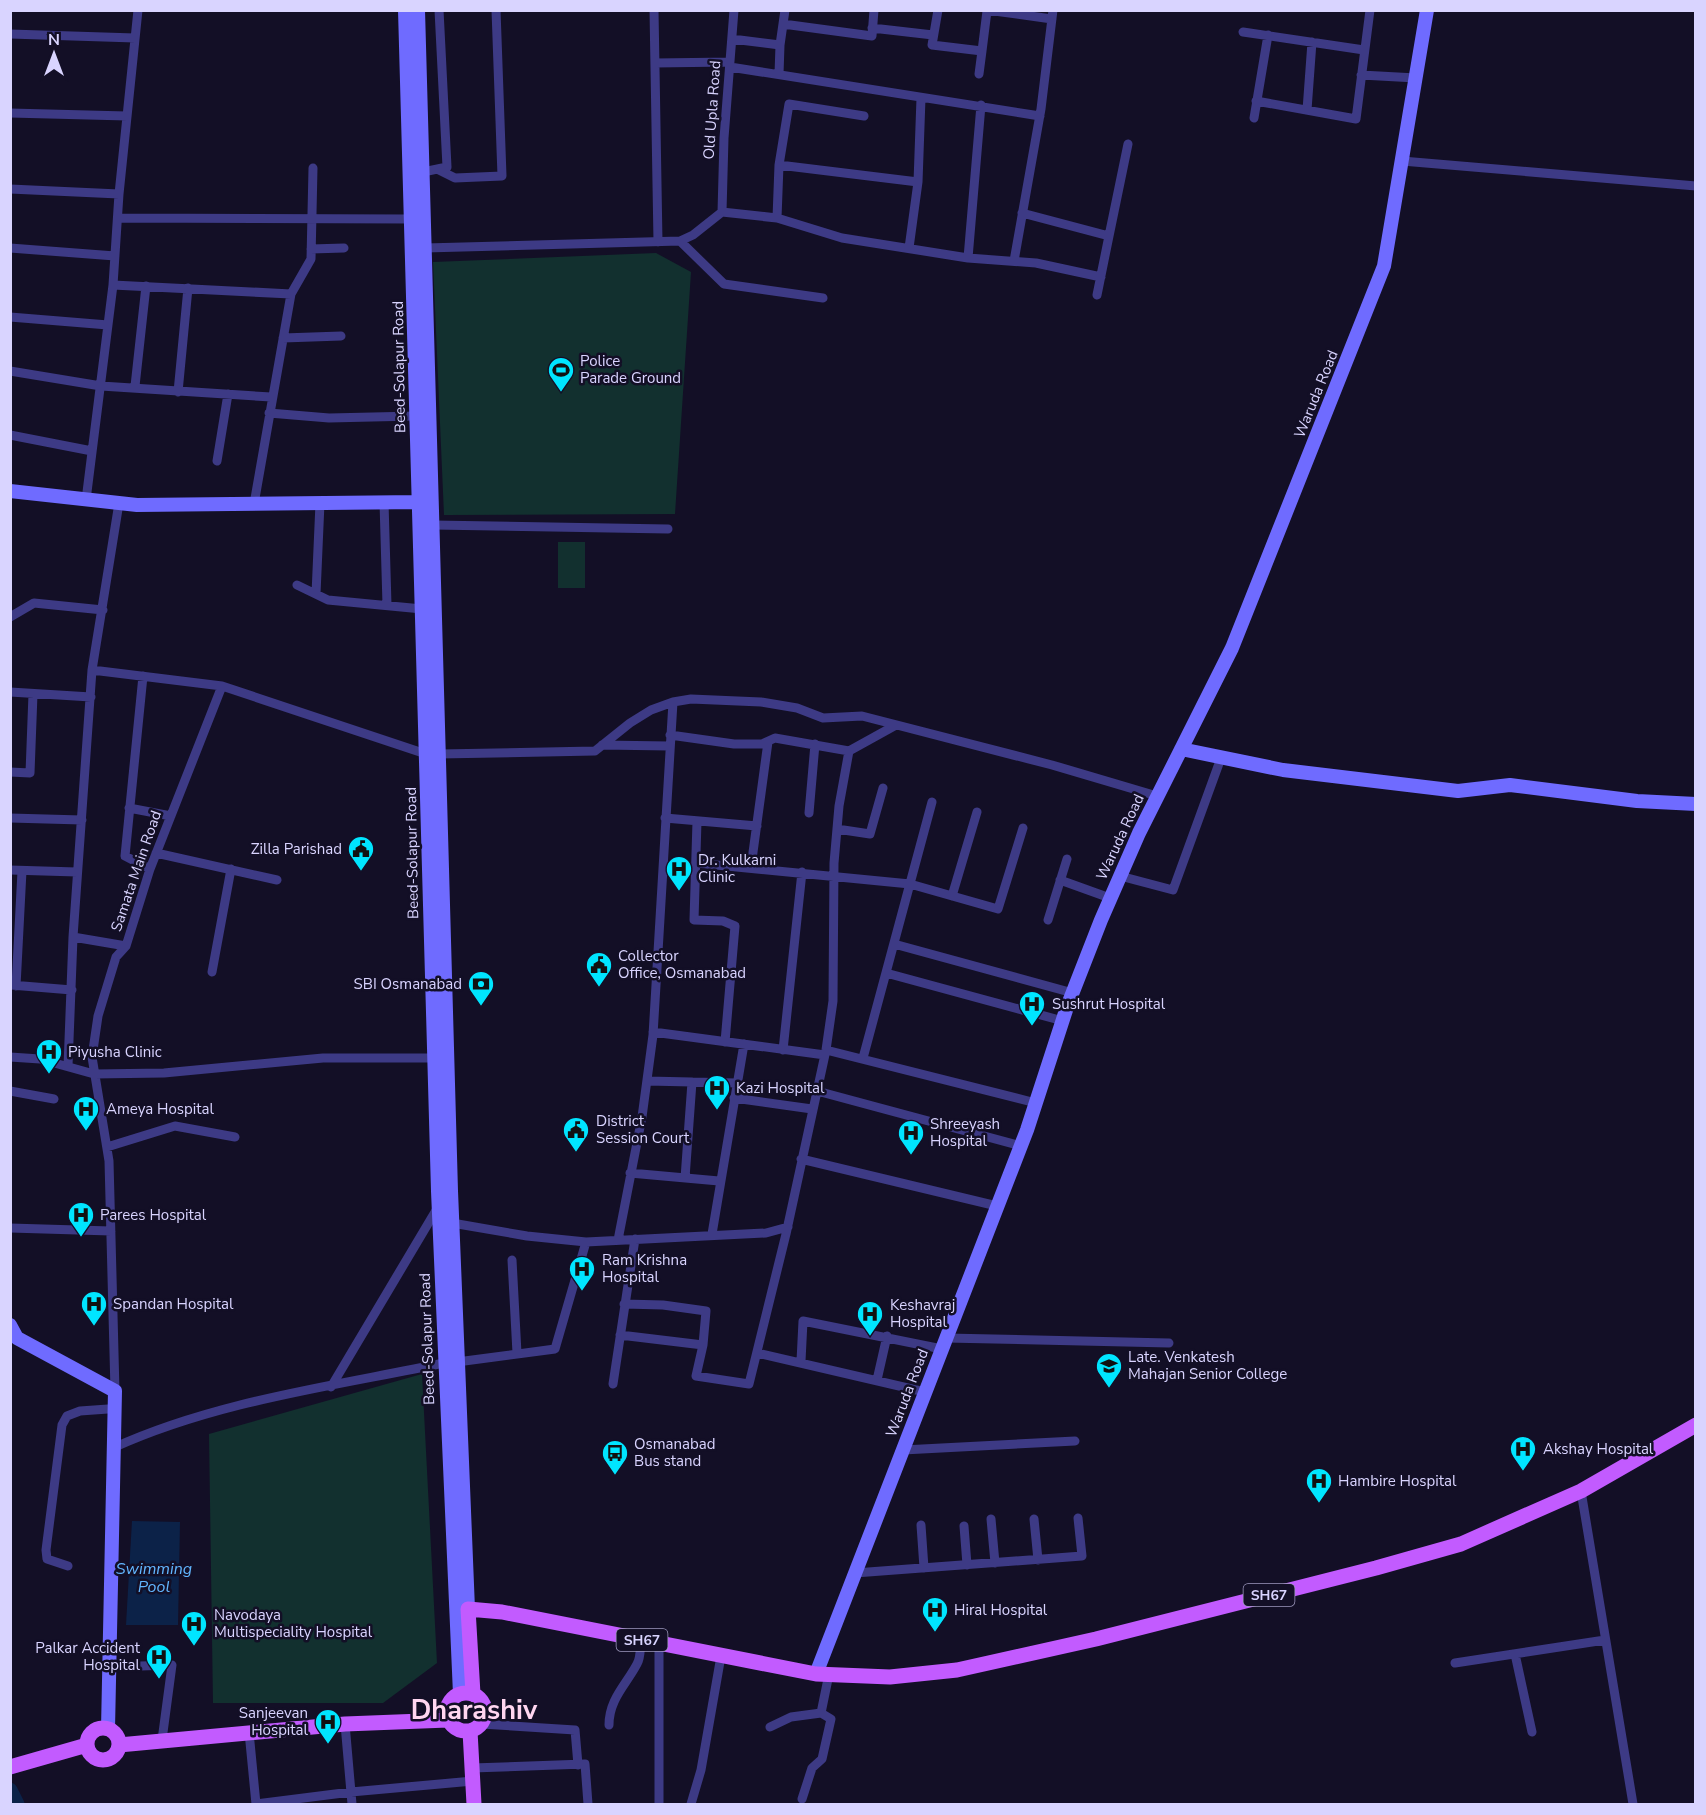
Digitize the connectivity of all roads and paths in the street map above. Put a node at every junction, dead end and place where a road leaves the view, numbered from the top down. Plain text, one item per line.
1 (138, 10) edge
2 (405, 10) edge
3 (418, 10) edge
4 (439, 10) edge
5 (496, 10) edge
6 (654, 10) edge
7 (734, 10) edge
8 (785, 10) edge
9 (874, 10) edge
10 (938, 10) edge
11 (1370, 10) edge
12 (1427, 10) edge
13 (987, 11) edge
14 (1053, 15) edge
15 (783, 24) junction
16 (872, 28) junction
17 (1243, 32) dead end
18 (10, 34) edge
19 (933, 35) junction
20 (1268, 35) junction
21 (135, 38) junction
22 (732, 39) junction
23 (1312, 42) junction
24 (780, 45) junction
25 (1364, 50) junction
26 (982, 51) junction
27 (655, 63) junction
28 (730, 64) junction
29 (779, 74) junction
30 (979, 74) dead end
31 (1361, 75) junction
32 (1416, 78) junction
33 (921, 98) junction
34 (1256, 101) junction
35 (981, 105) junction
36 (1307, 110) junction
37 (10, 113) edge
38 (127, 116) junction
39 (864, 116) dead end
40 (1040, 116) junction
41 (1254, 118) dead end
42 (1128, 144) dead end
43 (1402, 161) junction
44 (779, 165) junction
45 (313, 168) dead end
46 (439, 170) junction
47 (423, 172) junction
48 (918, 182) junction
49 (1695, 186) edge
50 (10, 189) edge
51 (119, 194) junction
52 (722, 212) junction
53 (1022, 213) junction
54 (118, 218) junction
55 (777, 218) junction
56 (311, 219) junction
57 (411, 219) junction
58 (1109, 236) junction
59 (680, 241) junction
60 (658, 242) junction
61 (10, 248) edge
62 (344, 248) dead end
63 (425, 248) junction
64 (909, 248) junction
65 (311, 249) junction
66 (115, 256) junction
67 (968, 258) junction
68 (1014, 261) junction
69 (1101, 277) junction
70 (113, 285) junction
71 (146, 286) junction
72 (188, 288) junction
73 (291, 294) junction
74 (1097, 295) dead end
75 (823, 298) dead end
76 (10, 317) edge
77 (108, 325) junction
78 (341, 336) dead end
79 (283, 338) junction
80 (10, 372) edge
81 (101, 386) junction
82 (135, 387) junction
83 (178, 392) junction
84 (228, 394) junction
85 (271, 397) junction
86 (269, 413) junction
87 (416, 416) junction
88 (10, 435) edge
89 (92, 451) junction
90 (217, 461) dead end
91 (10, 491) edge
92 (86, 500) junction
93 (384, 502) junction
94 (419, 502) junction
95 (119, 503) junction
96 (320, 503) junction
97 (254, 504) junction
98 (433, 525) junction
99 (668, 529) dead end
100 (297, 585) dead end
101 (316, 594) junction
102 (387, 605) junction
103 (422, 609) junction
104 (103, 610) junction
105 (10, 617) edge
106 (92, 670) junction
107 (143, 676) junction
108 (222, 686) junction
109 (10, 692) edge
110 (33, 694) junction
111 (91, 697) junction
112 (673, 702) junction
113 (896, 725) junction
114 (670, 735) junction
115 (768, 742) junction
116 (815, 744) junction
117 (602, 745) junction
118 (669, 746) junction
119 (1181, 749) junction
120 (849, 751) junction
121 (433, 754) junction
122 (1221, 759) junction
123 (10, 772) edge
124 (883, 788) dead end
125 (1157, 796) junction
126 (932, 802) dead end
127 (1695, 804) edge
128 (129, 808) junction
129 (977, 812) dead end
130 (809, 813) dead end
131 (171, 816) junction
132 (10, 818) edge
133 (664, 818) junction
134 (82, 820) junction
135 (697, 821) junction
136 (757, 826) junction
137 (1023, 828) dead end
138 (837, 829) junction
139 (156, 853) junction
140 (1066, 859) dead end
141 (696, 863) junction
142 (752, 867) junction
143 (10, 870) edge
144 (150, 870) junction
145 (231, 870) junction
146 (22, 871) junction
147 (77, 872) junction
148 (802, 872) junction
149 (834, 876) junction
150 (1120, 876) junction
151 (277, 880) dead end
152 (1060, 880) junction
153 (910, 884) junction
154 (952, 896) junction
155 (1110, 898) junction
156 (1048, 920) dead end
157 (15, 923) edge
158 (73, 937) junction
159 (894, 944) junction
160 (126, 946) junction
161 (212, 972) dead end
162 (886, 973) junction
163 (13, 985) edge
164 (72, 990) junction
165 (1073, 993) junction
166 (1063, 1022) junction
167 (653, 1032) junction
168 (725, 1042) junction
169 (744, 1044) junction
170 (783, 1050) junction
171 (826, 1053) junction
172 (10, 1057) edge
173 (434, 1058) junction
174 (863, 1058) junction
175 (68, 1066) junction
176 (94, 1074) junction
177 (647, 1081) junction
178 (692, 1082) junction
179 (737, 1083) junction
180 (10, 1091) edge
181 (816, 1091) junction
182 (734, 1098) junction
183 (54, 1099) dead end
184 (1036, 1103) junction
185 (812, 1109) junction
186 (235, 1137) dead end
187 (1021, 1146) junction
188 (107, 1147) junction
189 (801, 1159) junction
190 (630, 1173) junction
191 (685, 1178) junction
192 (719, 1181) junction
193 (997, 1206) junction
194 (438, 1207) junction
195 (452, 1223) junction
196 (10, 1227) edge
197 (788, 1227) junction
198 (111, 1231) junction
199 (712, 1234) junction
200 (635, 1239) junction
201 (618, 1240) junction
202 (586, 1242) junction
203 (512, 1260) dead end
204 (624, 1304) junction
205 (10, 1324) edge
206 (620, 1335) junction
207 (887, 1336) junction
208 (1169, 1343) dead end
209 (944, 1344) junction
210 (703, 1345) junction
211 (517, 1353) junction
212 (757, 1353) junction
213 (801, 1361) junction
214 (450, 1363) junction
215 (877, 1380) junction
216 (613, 1383) dead end
217 (331, 1387) junction
218 (111, 1390) junction
219 (925, 1392) junction
220 (108, 1409) junction
221 (1695, 1425) edge
222 (1075, 1441) dead end
223 (113, 1448) junction
224 (903, 1450) junction
225 (1581, 1491) junction
226 (1078, 1518) dead end
227 (991, 1519) dead end
228 (1034, 1519) dead end
229 (921, 1525) dead end
230 (964, 1526) dead end
231 (1038, 1560) junction
232 (995, 1563) junction
233 (967, 1565) junction
234 (68, 1566) dead end
235 (924, 1568) junction
236 (855, 1573) junction
237 (468, 1609) junction
238 (641, 1640) junction
239 (1605, 1640) junction
240 (659, 1643) junction
241 (1515, 1654) junction
242 (722, 1656) junction
243 (1455, 1663) dead end
244 (109, 1667) junction
245 (822, 1674) junction
246 (466, 1694) junction
247 (821, 1713) junction
248 (448, 1715) junction
249 (345, 1724) junction
250 (609, 1725) dead end
251 (770, 1726) dead end
252 (476, 1728) junction
253 (249, 1732) junction
254 (1532, 1732) dead end
255 (112, 1736) junction
256 (162, 1738) junction
257 (87, 1745) junction
258 (578, 1765) junction
259 (10, 1767) edge
260 (472, 1775) junction
261 (351, 1792) junction
262 (802, 1800) dead end
263 (256, 1804) edge
264 (352, 1804) edge
265 (474, 1804) edge
266 (588, 1804) edge
267 (659, 1804) edge
268 (691, 1804) edge
269 (1633, 1804) edge

1 - 21 street
2 - 57 street, Beed-Solapur Road
3 - 47 street, Beed-Solapur Road
4 - 46 street
5 - 46 street
6 - 27 street
7 - 22 street, Old Upla Road
8 - 15 street
9 - 16 street
10 - 19 street
11 - 25 street
12 - 32 street, Waruda Road
13 - 14 street
13 - 26 street
14 - 40 street
15 - 16 street
15 - 24 street
16 - 19 street
17 - 20 street
18 - 21 street
19 - 26 street
20 - 23 street
20 - 34 street
21 - 38 street
22 - 24 street
22 - 28 street, Old Upla Road
23 - 25 street
23 - 36 street
24 - 29 street
25 - 31 street
26 - 30 street
27 - 28 street
27 - 60 street
28 - 29 street
28 - 52 street, Old Upla Road
29 - 33 street
31 - 32 street
31 - 36 street
32 - 43 street, Waruda Road
33 - 35 street
33 - 48 street
34 - 36 street
34 - 41 street
35 - 40 street
35 - 67 street
37 - 38 street
38 - 51 street
39 - 44 street
40 - 53 street
42 - 58 street
43 - 49 street
43 - 119 street, Waruda Road
44 - 48 street
44 - 55 street
45 - 56 street
46 - 47 street
47 - 63 street, Beed-Solapur Road
48 - 64 street
50 - 51 street
51 - 54 street
52 - 55 street
52 - 59 street
53 - 58 street
53 - 68 street
54 - 56 street
54 - 66 street
55 - 64 street
56 - 57 street
56 - 65 street
57 - 87 street, Beed-Solapur Road
58 - 69 street
59 - 60 street
59 - 75 street
60 - 63 street
61 - 66 street
62 - 65 street
63 - 98 street, Beed-Solapur Road
64 - 67 street
65 - 73 street
66 - 70 street
67 - 68 street
68 - 69 street
69 - 74 street
70 - 71 street
70 - 77 street
71 - 72 street
71 - 82 street
72 - 73 street
72 - 83 street
73 - 79 street
76 - 77 street
77 - 81 street
78 - 79 street
79 - 85 street
80 - 81 street
81 - 82 street
81 - 89 street
82 - 83 street
83 - 84 street
84 - 85 street
84 - 90 street
85 - 86 street
86 - 87 street
86 - 97 street
87 - 94 street, Beed-Solapur Road
88 - 89 street
89 - 92 street
91 - 92 street
92 - 95 street
93 - 94 street
93 - 96 street
93 - 102 street
94 - 103 street, Beed-Solapur Road
95 - 97 street
95 - 104 street
96 - 97 street
96 - 101 street
98 - 99 street
98 - 121 street, Beed-Solapur Road
100 - 101 street
101 - 102 street
102 - 103 street
103 - 121 street, Beed-Solapur Road
104 - 105 street
104 - 106 street
106 - 107 street
106 - 111 street
107 - 108 street
107 - 128 street
108 - 121 street
108 - 131 street, Samata Main Road
109 - 110 street
110 - 111 street
110 - 123 street
111 - 134 street
112 - 113 street
112 - 114 street
112 - 117 street
113 - 120 street
113 - 125 street
114 - 115 street
114 - 118 street
115 - 116 street
115 - 136 street
116 - 120 street
116 - 130 street
117 - 118 street
117 - 121 street
118 - 133 street
119 - 122 street
119 - 125 street, Waruda Road
120 - 138 street
121 - 173 street, Beed-Solapur Road
121 - 195 street, Beed-Solapur Road
122 - 127 street
122 - 150 street
124 - 138 street
125 - 150 street, Waruda Road
126 - 153 street
128 - 131 street
128 - 144 street
129 - 154 street
131 - 139 street, Samata Main Road
132 - 134 street
133 - 135 street
133 - 167 street
134 - 147 street
135 - 136 street
135 - 141 street
136 - 142 street
137 - 154 street
138 - 149 street
139 - 144 street, Samata Main Road
139 - 145 street
140 - 152 street
141 - 142 street
141 - 168 street
142 - 148 street
143 - 146 street
144 - 160 street, Samata Main Road
145 - 151 street
145 - 161 street
146 - 147 street
146 - 157 street
147 - 158 street
148 - 149 street
148 - 170 street
149 - 153 street
149 - 171 street
150 - 155 street, Waruda Road
152 - 155 street
152 - 156 street
153 - 154 street
153 - 159 street
155 - 165 street, Waruda Road
157 - 163 street
158 - 160 street
158 - 164 street
159 - 162 street
159 - 165 street
160 - 176 street, Samata Main Road
162 - 166 street
162 - 174 street
163 - 164 street
164 - 175 street
165 - 166 street, Waruda Road
166 - 184 street, Waruda Road
167 - 168 street
167 - 177 street
168 - 169 street
169 - 170 street
169 - 179 street
170 - 171 street
171 - 174 street
171 - 181 street
172 - 175 street
173 - 176 street
173 - 194 street, Beed-Solapur Road
174 - 184 street
175 - 176 street
176 - 188 street, Samata Main Road
177 - 178 street
177 - 190 street
178 - 179 street
178 - 191 street
179 - 182 street
180 - 183 street
181 - 185 street
181 - 187 street
182 - 185 street
182 - 192 street
184 - 187 street, Waruda Road
185 - 189 street
186 - 188 street
187 - 193 street, Waruda Road
188 - 198 street, Samata Main Road
189 - 193 street
189 - 197 street
190 - 191 street
190 - 201 street
191 - 192 street
192 - 199 street
193 - 209 street, Waruda Road
194 - 214 street, Beed-Solapur Road
194 - 217 street
195 - 202 street
195 - 214 street, Beed-Solapur Road
196 - 198 street
197 - 199 street
197 - 212 street
198 - 218 street, Samata Main Road
199 - 200 street
200 - 201 street
200 - 204 street
201 - 202 street
202 - 211 street
203 - 211 street
204 - 206 street
204 - 210 street
205 - 218 street
206 - 210 street
206 - 216 street
207 - 209 street
207 - 213 street
207 - 215 street
208 - 209 street
209 - 219 street, Waruda Road
210 - 212 street
211 - 214 street
212 - 213 street
213 - 215 street
214 - 217 street
214 - 237 street, Beed-Solapur Road
214 - 246 street, Beed-Solapur Road
215 - 219 street
217 - 223 street
218 - 220 street
218 - 223 street
219 - 224 street, Waruda Road
220 - 234 street
220 - 255 street
221 - 225 main road, SH67
222 - 224 street
223 - 244 street
224 - 236 street, Waruda Road
225 - 239 street
225 - 245 main road, SH67
226 - 231 street
227 - 232 street
228 - 231 street
229 - 235 street
230 - 233 street
231 - 232 street
232 - 233 street
233 - 235 street
235 - 236 street
236 - 245 street, Waruda Road
237 - 238 main road, SH67
237 - 246 main road
238 - 240 main road, SH67
238 - 250 street
239 - 241 street
239 - 269 street
240 - 242 main road, SH67
240 - 267 street
241 - 243 street
241 - 254 street
242 - 245 main road, SH67
242 - 268 street
244 - 255 street
244 - 256 street
245 - 247 street
246 - 248 main road
246 - 252 main road
247 - 251 street
247 - 262 street
248 - 249 main road
248 - 252 main road
248 - 256 main road
249 - 253 main road
249 - 261 street
252 - 258 street
252 - 260 main road
253 - 256 main road
253 - 263 street
255 - 256 main road
255 - 257 main road
255 - 257 main road
257 - 259 main road
258 - 260 street
258 - 266 street
260 - 261 street
260 - 265 main road
261 - 263 street
261 - 264 street

